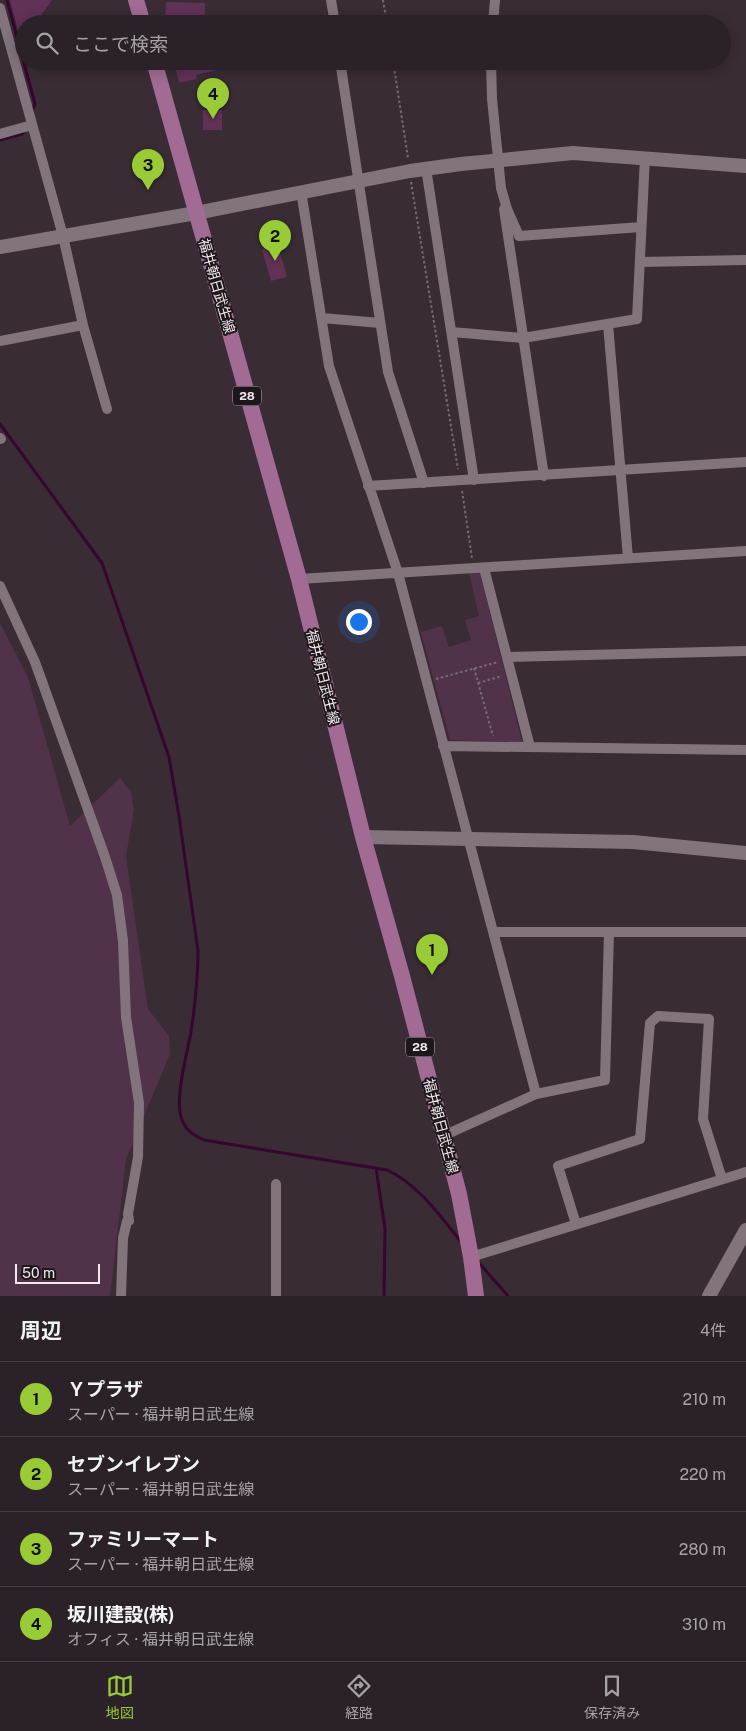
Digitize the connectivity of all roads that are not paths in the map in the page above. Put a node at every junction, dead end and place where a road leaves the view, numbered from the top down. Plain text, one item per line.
1 (136, 0) edge
2 (331, 0) edge
3 (495, 0) edge
4 (0, 8) edge
5 (140, 15) edge
6 (334, 15) edge
7 (494, 15) edge
8 (15, 63) edge
9 (17, 70) edge
10 (156, 70) edge
11 (341, 70) edge
12 (491, 70) edge
13 (32, 126) junction
14 (0, 134) edge
15 (645, 158) junction
16 (498, 160) junction
17 (746, 166) edge
18 (426, 168) junction
19 (358, 180) junction
20 (301, 191) junction
21 (503, 198) junction
22 (196, 213) junction
23 (641, 227) junction
24 (63, 236) junction
25 (0, 247) edge
26 (746, 260) edge
27 (640, 262) junction
28 (322, 318) junction
29 (380, 323) junction
30 (608, 324) junction
31 (83, 325) junction
32 (452, 332) junction
33 (523, 338) junction
34 (0, 341) edge
35 (107, 409) dead end
36 (746, 462) edge
37 (619, 471) junction
38 (544, 476) junction
39 (474, 480) junction
40 (424, 483) junction
41 (368, 486) junction
42 (746, 551) edge
43 (628, 558) junction
44 (484, 568) junction
45 (398, 574) junction
46 (299, 579) junction
47 (0, 586) edge
48 (746, 651) edge
49 (502, 659) junction
50 (443, 746) junction
51 (530, 747) junction
52 (746, 750) edge
53 (363, 838) junction
54 (467, 838) junction
55 (746, 853) edge
56 (494, 932) junction
57 (609, 932) junction
58 (746, 932) edge
59 (536, 1094) junction
60 (443, 1136) junction
61 (746, 1172) edge
62 (722, 1179) junction
63 (276, 1184) dead end
64 (576, 1224) junction
65 (746, 1230) edge
66 (472, 1257) junction
67 (121, 1296) edge
68 (276, 1296) edge
69 (476, 1296) edge
70 (709, 1296) edge

1 - 5 main road
2 - 6 street
3 - 7 street
4 - 8 street
9 - 13 street
10 - 22 main road, 福井朝日武生線 / 28
11 - 19 street
12 - 16 street
13 - 14 street
13 - 24 street
15 - 16 street
15 - 17 street
15 - 23 street
16 - 18 street
16 - 21 street
18 - 19 street
18 - 32 street
19 - 20 street
19 - 29 street
20 - 22 street
20 - 28 street
21 - 23 street
21 - 33 street
22 - 24 street
22 - 46 main road, 福井朝日武生線 / 28
23 - 27 street
24 - 25 street
24 - 31 street
26 - 27 street
27 - 30 street
28 - 29 street
28 - 41 street
29 - 40 street
30 - 33 street
30 - 37 street
31 - 34 street
31 - 35 street
32 - 33 street
32 - 39 street
33 - 38 street
36 - 37 street
37 - 38 street
37 - 43 street
38 - 39 street
39 - 40 street
40 - 41 street
41 - 45 street
42 - 43 street
43 - 44 street
44 - 45 street
44 - 49 street
45 - 46 street
45 - 50 street
46 - 53 main road, 福井朝日武生線 / 28
47 - 67 street
48 - 49 street
49 - 51 street
50 - 51 street
50 - 54 street
51 - 52 street
53 - 54 street
53 - 60 main road, 福井朝日武生線 / 28
54 - 55 street
54 - 56 street
56 - 57 street
56 - 59 street
57 - 58 street
57 - 59 street
59 - 60 street
60 - 66 main road, 福井朝日武生線 / 28
61 - 62 street
62 - 64 street
62 - 64 street
63 - 68 street
64 - 66 street
65 - 70 street
66 - 69 main road, 福井朝日武生線 / 28

